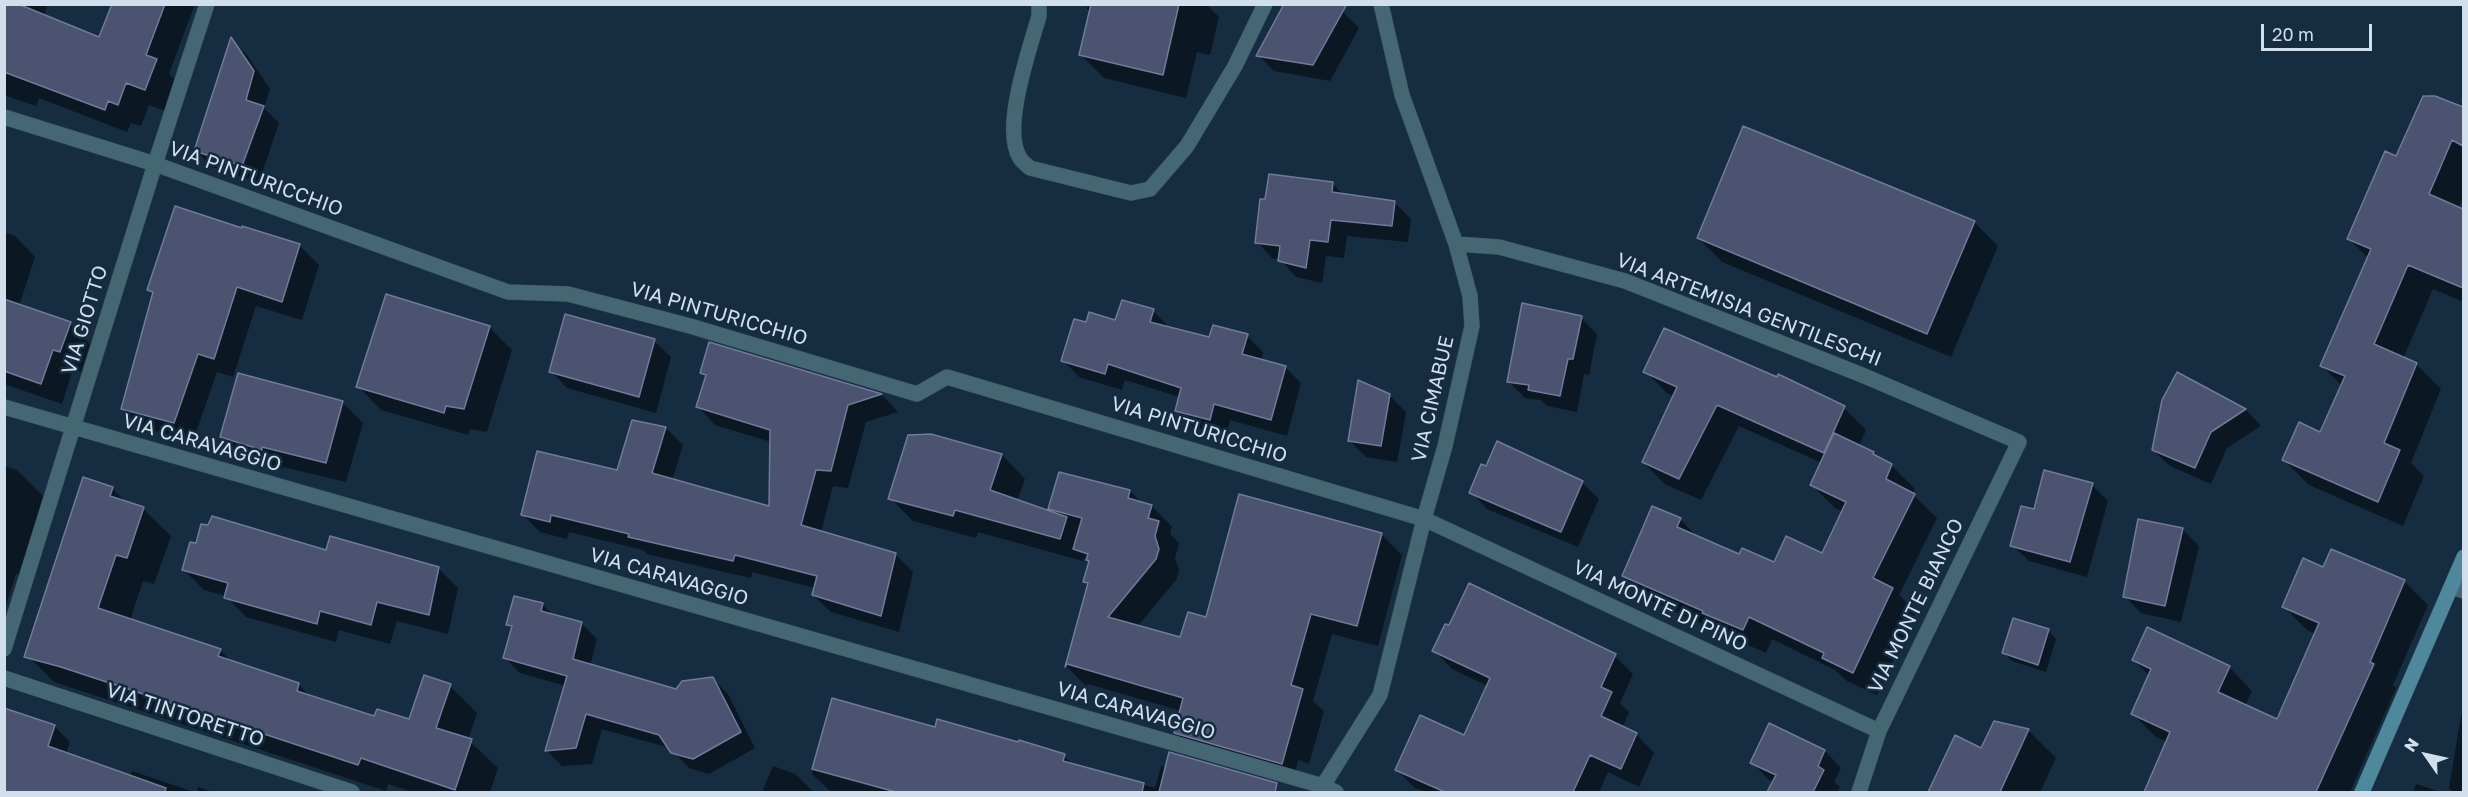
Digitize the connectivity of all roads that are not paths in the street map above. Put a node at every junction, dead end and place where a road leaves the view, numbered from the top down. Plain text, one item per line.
1 (207, 4) edge
2 (1039, 4) edge
3 (1265, 4) edge
4 (1381, 4) edge
5 (4, 117) edge
6 (155, 164) junction
7 (1456, 244) junction
8 (4, 407) edge
9 (74, 428) junction
10 (2019, 442) joint
11 (1424, 519) junction
12 (2463, 557) edge
13 (2457, 589) edge
14 (4, 649) edge
15 (4, 678) edge
16 (1879, 731) junction
17 (1326, 790) edge
18 (352, 792) edge
19 (1859, 792) edge
20 (2362, 792) edge

1 - 6 street, VIA GIOTTO
2 - 3 street
4 - 7 street, VIA CIMABUE
5 - 6 street, VIA PINTURICCHIO
6 - 9 street, VIA GIOTTO
6 - 11 street, VIA PINTURICCHIO
7 - 10 street, VIA ARTEMISIA GENTILESCHI
7 - 11 street, VIA CIMABUE
8 - 9 street, VIA CARAVAGGIO
9 - 14 street, VIA GIOTTO
9 - 17 street, VIA CARAVAGGIO
10 - 16 street, VIA MONTE BIANCO
11 - 16 street, VIA MONTE DI PINO
11 - 17 street, VIA CIMABUE
12 - 13 main road
13 - 20 main road
15 - 18 street, VIA TINTORETTO
16 - 19 street, VIA MONTE BIANCO

